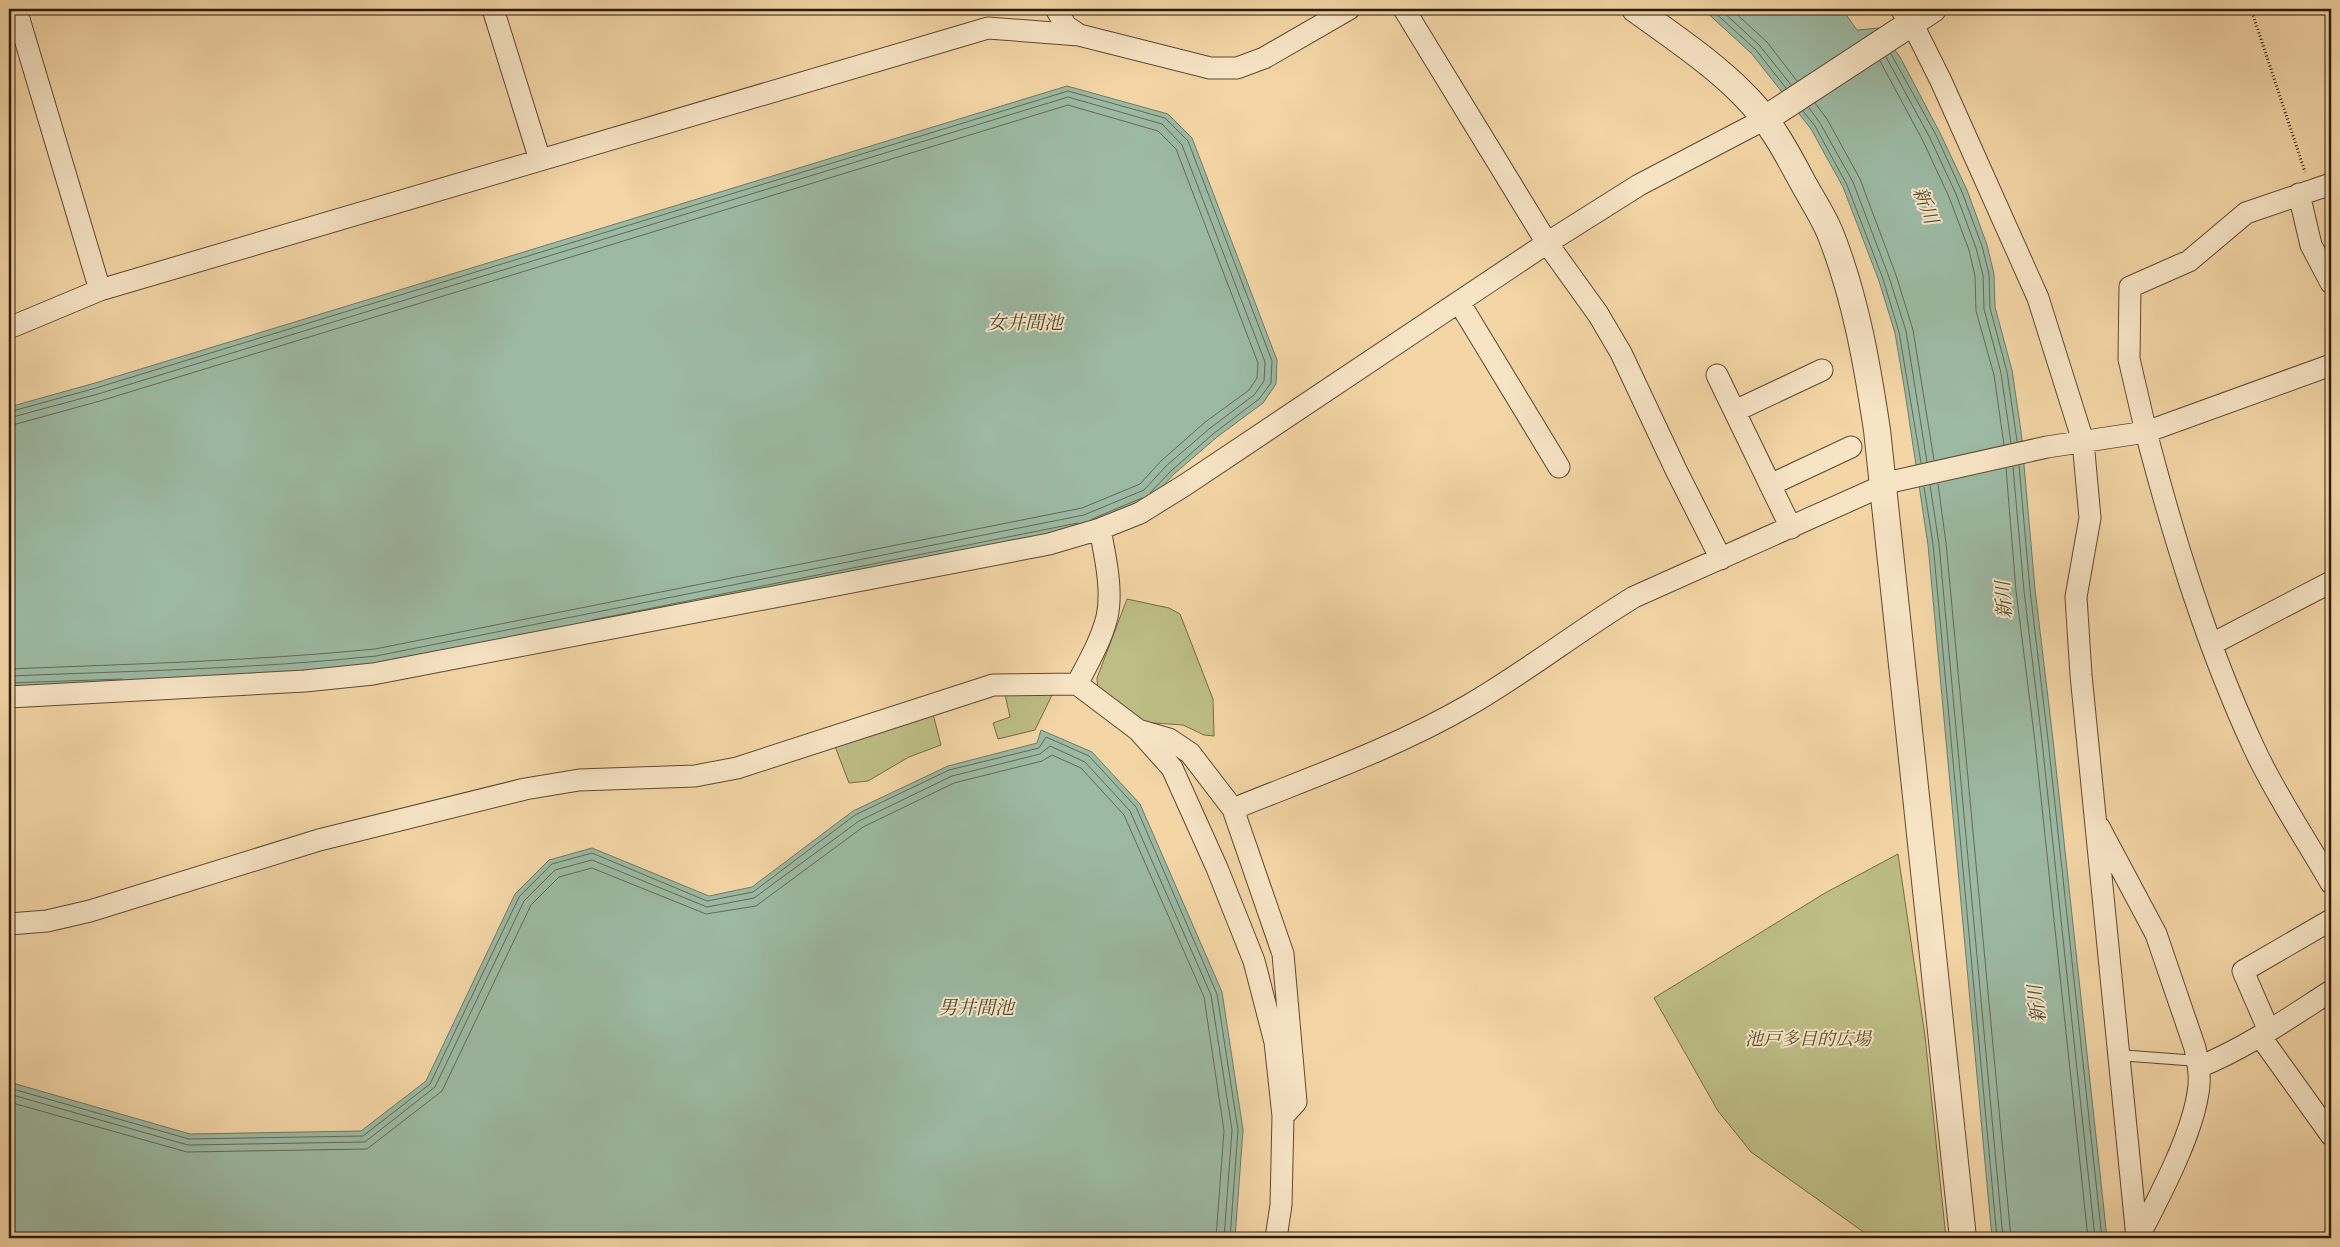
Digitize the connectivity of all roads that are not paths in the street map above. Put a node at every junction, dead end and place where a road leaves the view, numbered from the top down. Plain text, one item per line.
1 (16, 9) edge
2 (493, 9) edge
3 (1056, 9) edge
4 (1350, 9) edge
5 (1404, 9) edge
6 (1635, 9) edge
7 (1911, 18) edge
8 (1079, 35) junction
9 (1771, 116) junction
10 (540, 160) junction
11 (2314, 189) edge
12 (1547, 243) junction
13 (2331, 283) edge
14 (100, 290) junction
15 (1459, 302) junction
16 (9, 328) edge
17 (2331, 365) edge
18 (1822, 370) dead end
19 (1717, 375) dead end
20 (1734, 410) junction
21 (2146, 432) junction
22 (2083, 441) junction
23 (1851, 448) dead end
24 (1559, 467) dead end
25 (1889, 483) junction
26 (1770, 485) junction
27 (1791, 528) junction
28 (1100, 529) junction
29 (1721, 559) junction
30 (2331, 582) edge
31 (2212, 644) junction
32 (1077, 684) junction
33 (9, 697) edge
34 (1138, 730) junction
35 (1233, 809) junction
36 (2094, 818) junction
37 (2331, 883) edge
38 (2331, 920) edge
39 (9, 924) edge
40 (2331, 991) edge
41 (2264, 1034) junction
42 (2118, 1055) junction
43 (2198, 1064) junction
44 (1283, 1116) junction
45 (2331, 1134) edge
46 (1276, 1238) edge
47 (1963, 1238) edge
48 (2137, 1238) edge

1 - 14 street
2 - 10 street
3 - 8 street
4 - 8 street
5 - 12 street
6 - 9 street
7 - 9 street
7 - 22 street
8 - 10 street
9 - 12 street
9 - 25 street
10 - 14 street
11 - 13 street
11 - 21 street
12 - 15 street
12 - 29 street
14 - 16 street
15 - 24 street
15 - 28 street
17 - 21 street
18 - 20 street
19 - 20 street
20 - 26 street
21 - 22 street
21 - 31 street
22 - 25 street
22 - 36 street
23 - 26 street
25 - 27 street
25 - 47 street
26 - 27 street
27 - 29 street
28 - 32 street
28 - 33 street
29 - 35 street
30 - 31 street
31 - 37 street
32 - 34 street
32 - 39 street
34 - 35 street
34 - 44 street
35 - 44 street
36 - 42 street
36 - 43 street
38 - 41 street
40 - 41 street
41 - 43 street
41 - 45 street
42 - 43 lane
42 - 48 street
43 - 48 street
44 - 46 street

